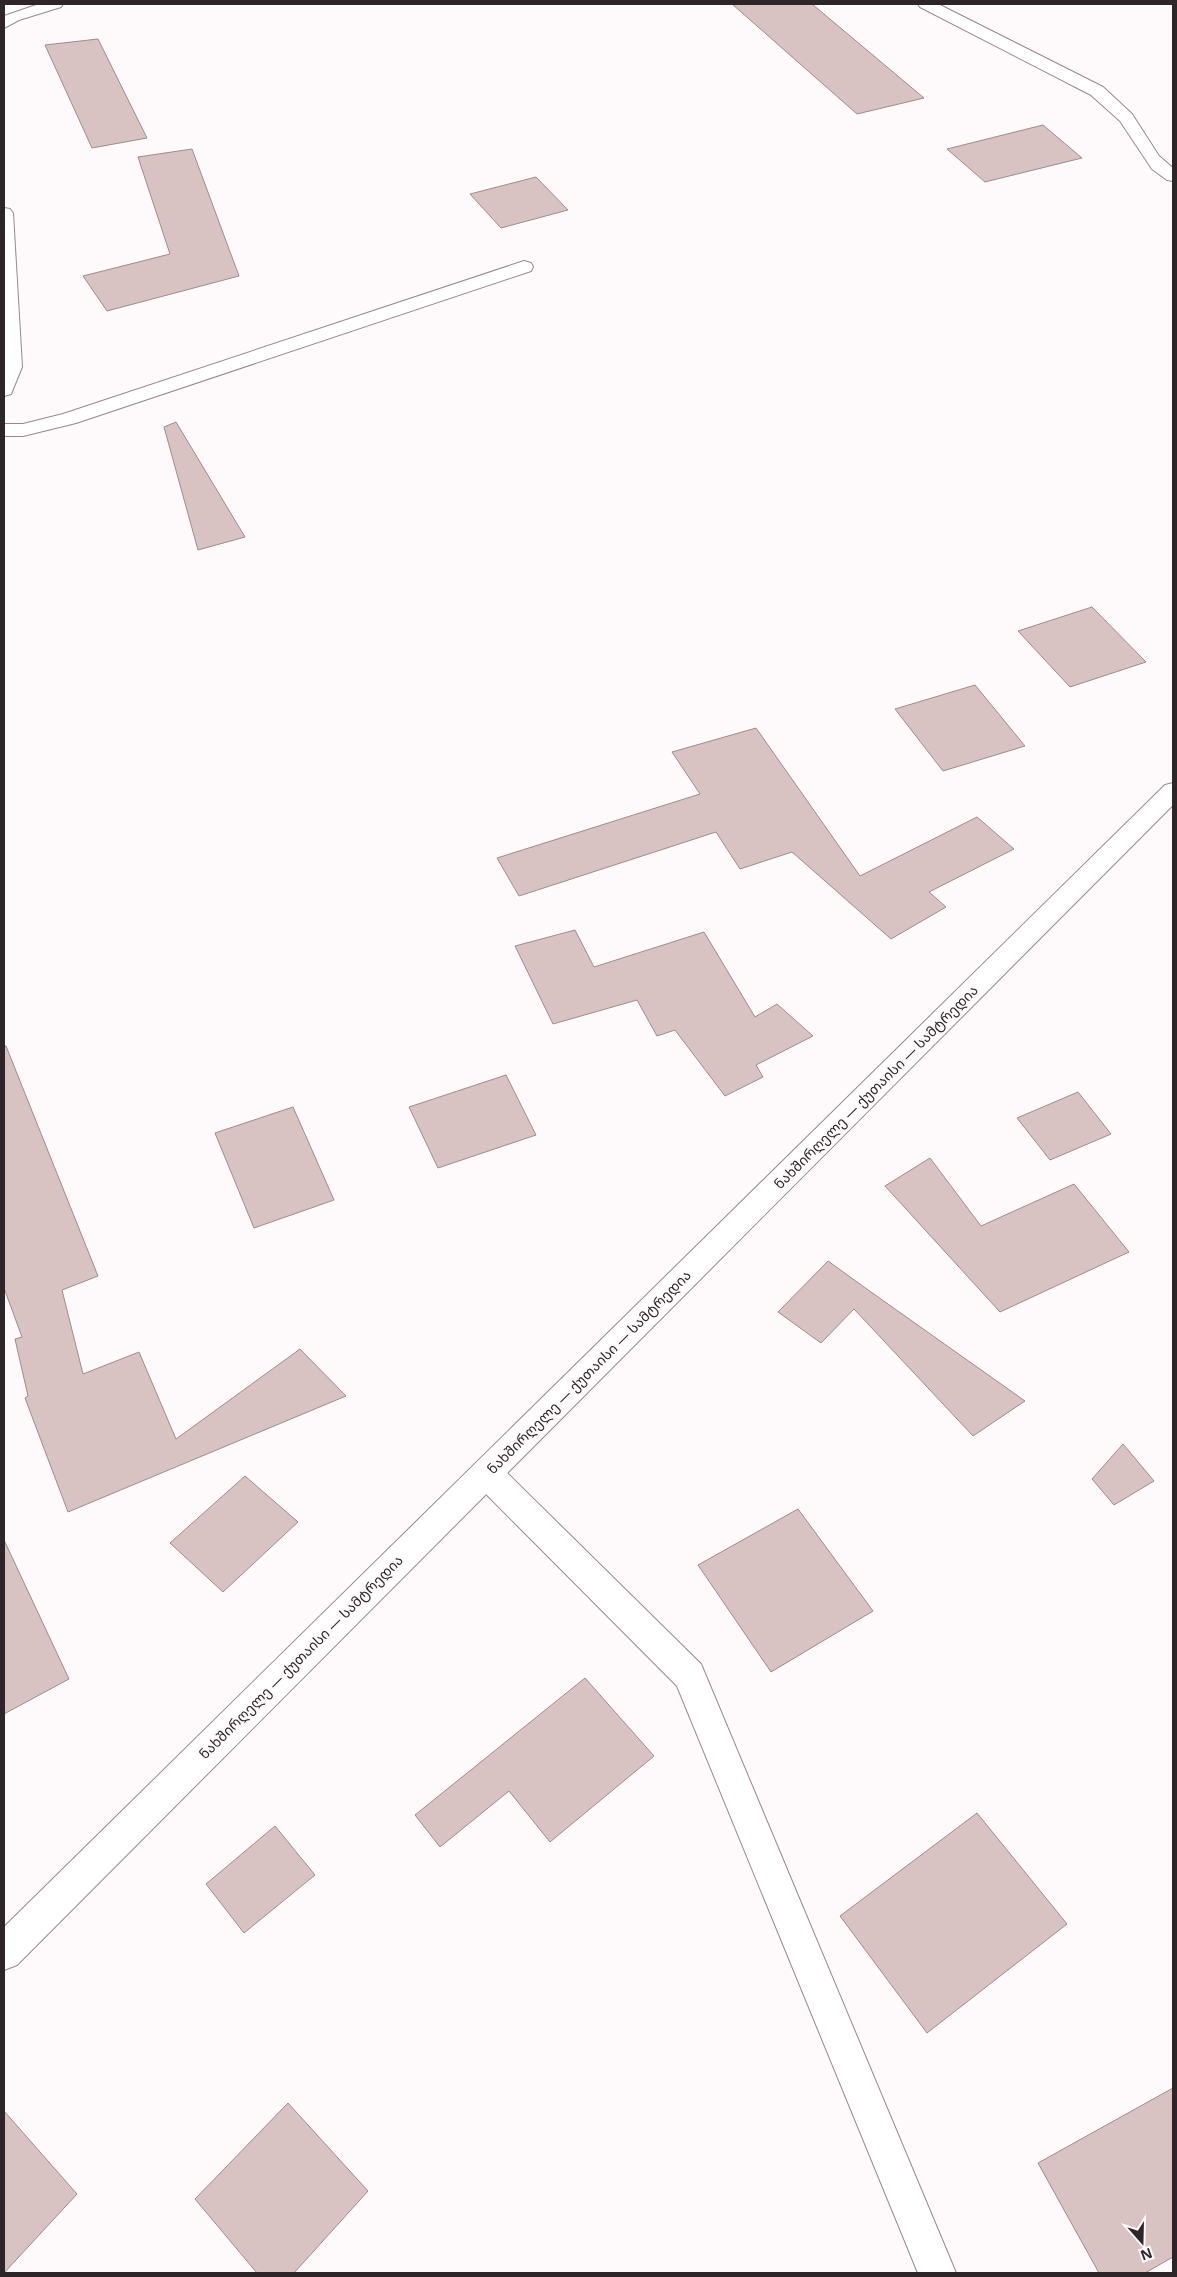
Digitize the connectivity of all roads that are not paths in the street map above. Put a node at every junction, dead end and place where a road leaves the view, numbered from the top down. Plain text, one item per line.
1 (55, 4) edge
2 (926, 4) edge
3 (4, 23) edge
4 (1173, 176) edge
5 (4, 214) edge
6 (524, 267) dead end
7 (4, 390) edge
8 (4, 430) edge
9 (1173, 791) edge
10 (487, 1474) junction
11 (4, 1952) edge
12 (937, 2273) edge

1 - 3 street
2 - 4 street
5 - 7 street
6 - 8 street
9 - 10 street, ნახშირღელე — ქუთაისი — სამტრედია
10 - 11 street, ნახშირღელე — ქუთაისი — სამტრედია
10 - 12 street

